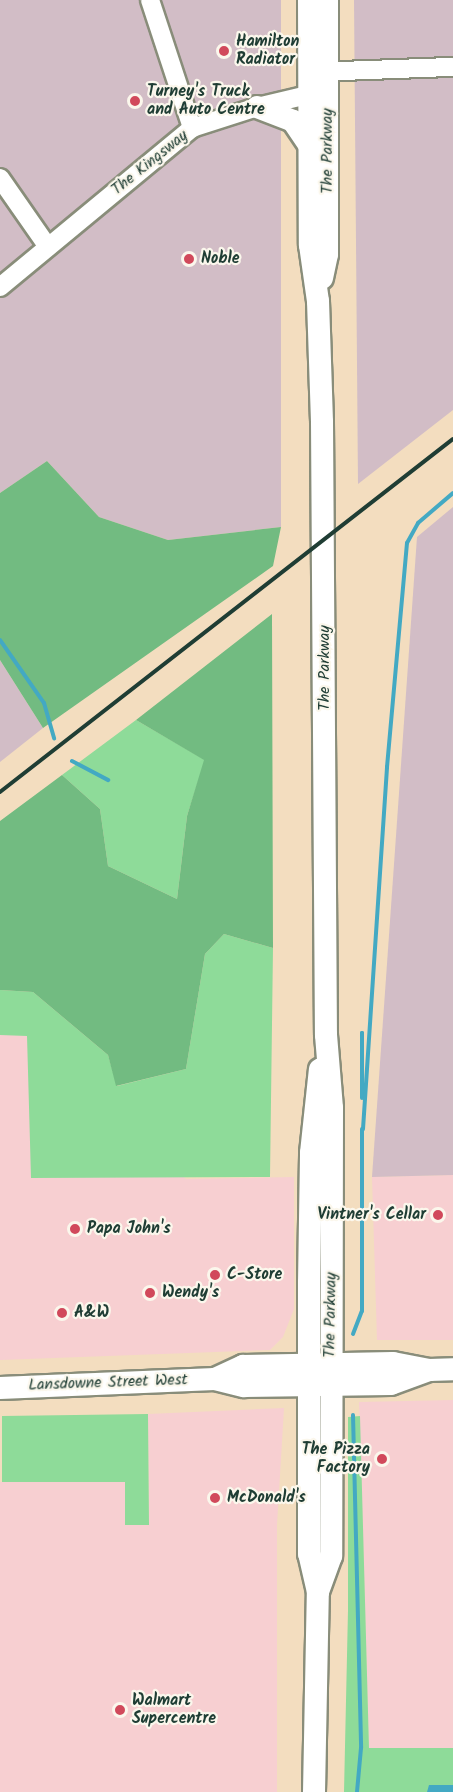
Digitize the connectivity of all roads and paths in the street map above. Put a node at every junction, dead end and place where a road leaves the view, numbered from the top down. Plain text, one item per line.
1 (150, 0) edge
2 (309, 0) edge
3 (327, 0) edge
4 (453, 67) edge
5 (319, 82) junction
6 (257, 107) junction
7 (192, 129) junction
8 (310, 146) junction
9 (0, 178) edge
10 (48, 247) junction
11 (0, 287) edge
12 (318, 301) junction
13 (453, 1370) edge
14 (320, 1375) junction
15 (0, 1388) edge
16 (314, 1792) edge

1 - 7 street
2 - 5 main road, The Parkway
3 - 5 main road, The Parkway
4 - 5 street, The Kingsway
5 - 6 street, The Kingsway
5 - 8 main road, The Parkway
5 - 12 main road, The Parkway
6 - 7 street, The Kingsway
6 - 8 main road
7 - 10 street, The Kingsway
8 - 12 main road, The Parkway
9 - 10 street
10 - 11 street, The Kingsway
12 - 14 main road, The Parkway
13 - 14 main road, Lansdowne Street West
14 - 15 main road, Lansdowne Street West
14 - 16 main road, The Parkway

